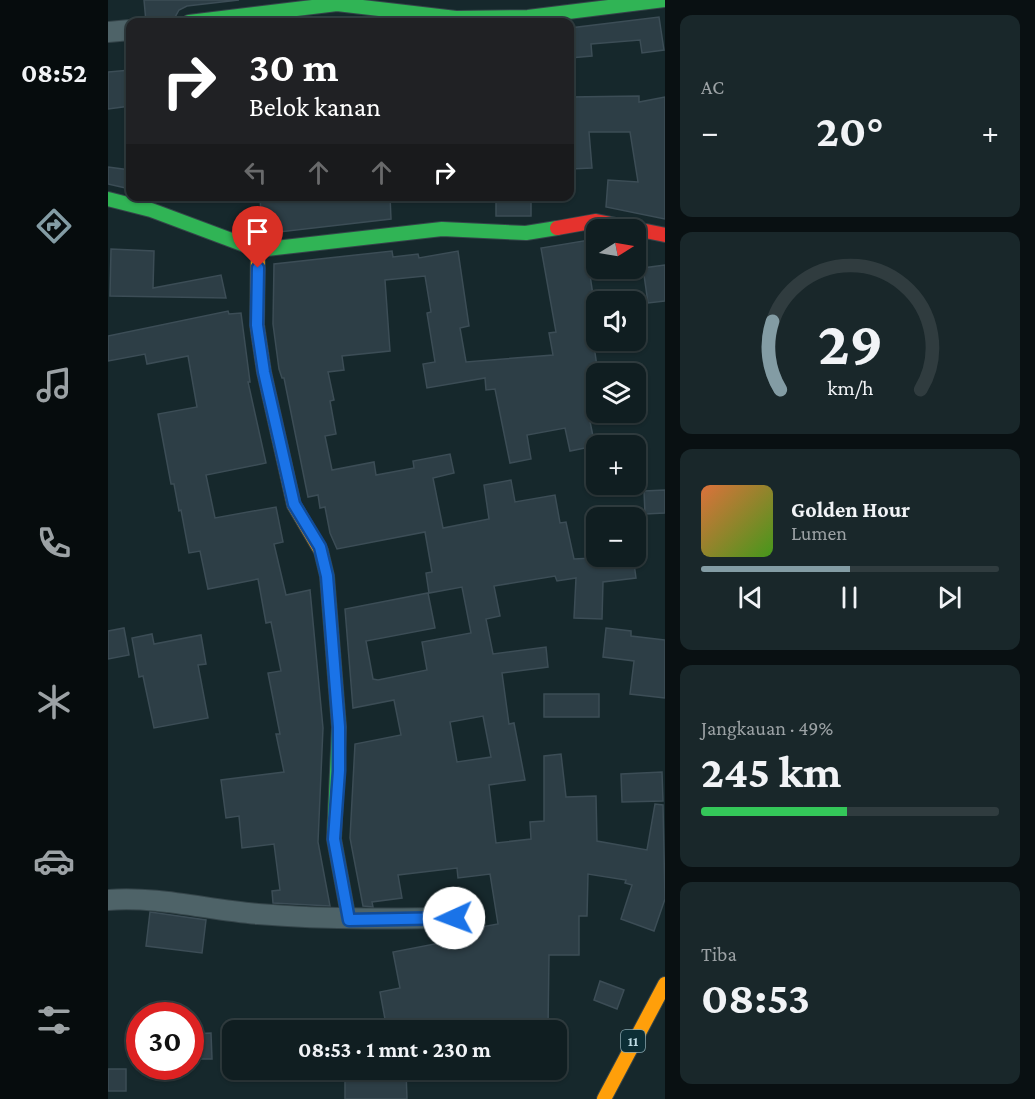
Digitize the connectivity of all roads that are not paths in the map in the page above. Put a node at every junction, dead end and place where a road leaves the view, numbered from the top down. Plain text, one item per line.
1 (664, 0) edge
2 (222, 18) edge
3 (456, 18) edge
4 (456, 18) edge
5 (126, 30) edge
6 (108, 32) edge
7 (108, 199) edge
8 (664, 235) edge
9 (258, 250) junction
10 (108, 900) edge
11 (474, 917) dead end
12 (349, 920) junction
13 (664, 984) edge
14 (604, 1099) edge

1 - 3 main road
2 - 4 main road
5 - 6 street
7 - 9 main road
8 - 9 main road
9 - 12 main road
10 - 12 street
11 - 12 street
13 - 14 main road, 11

